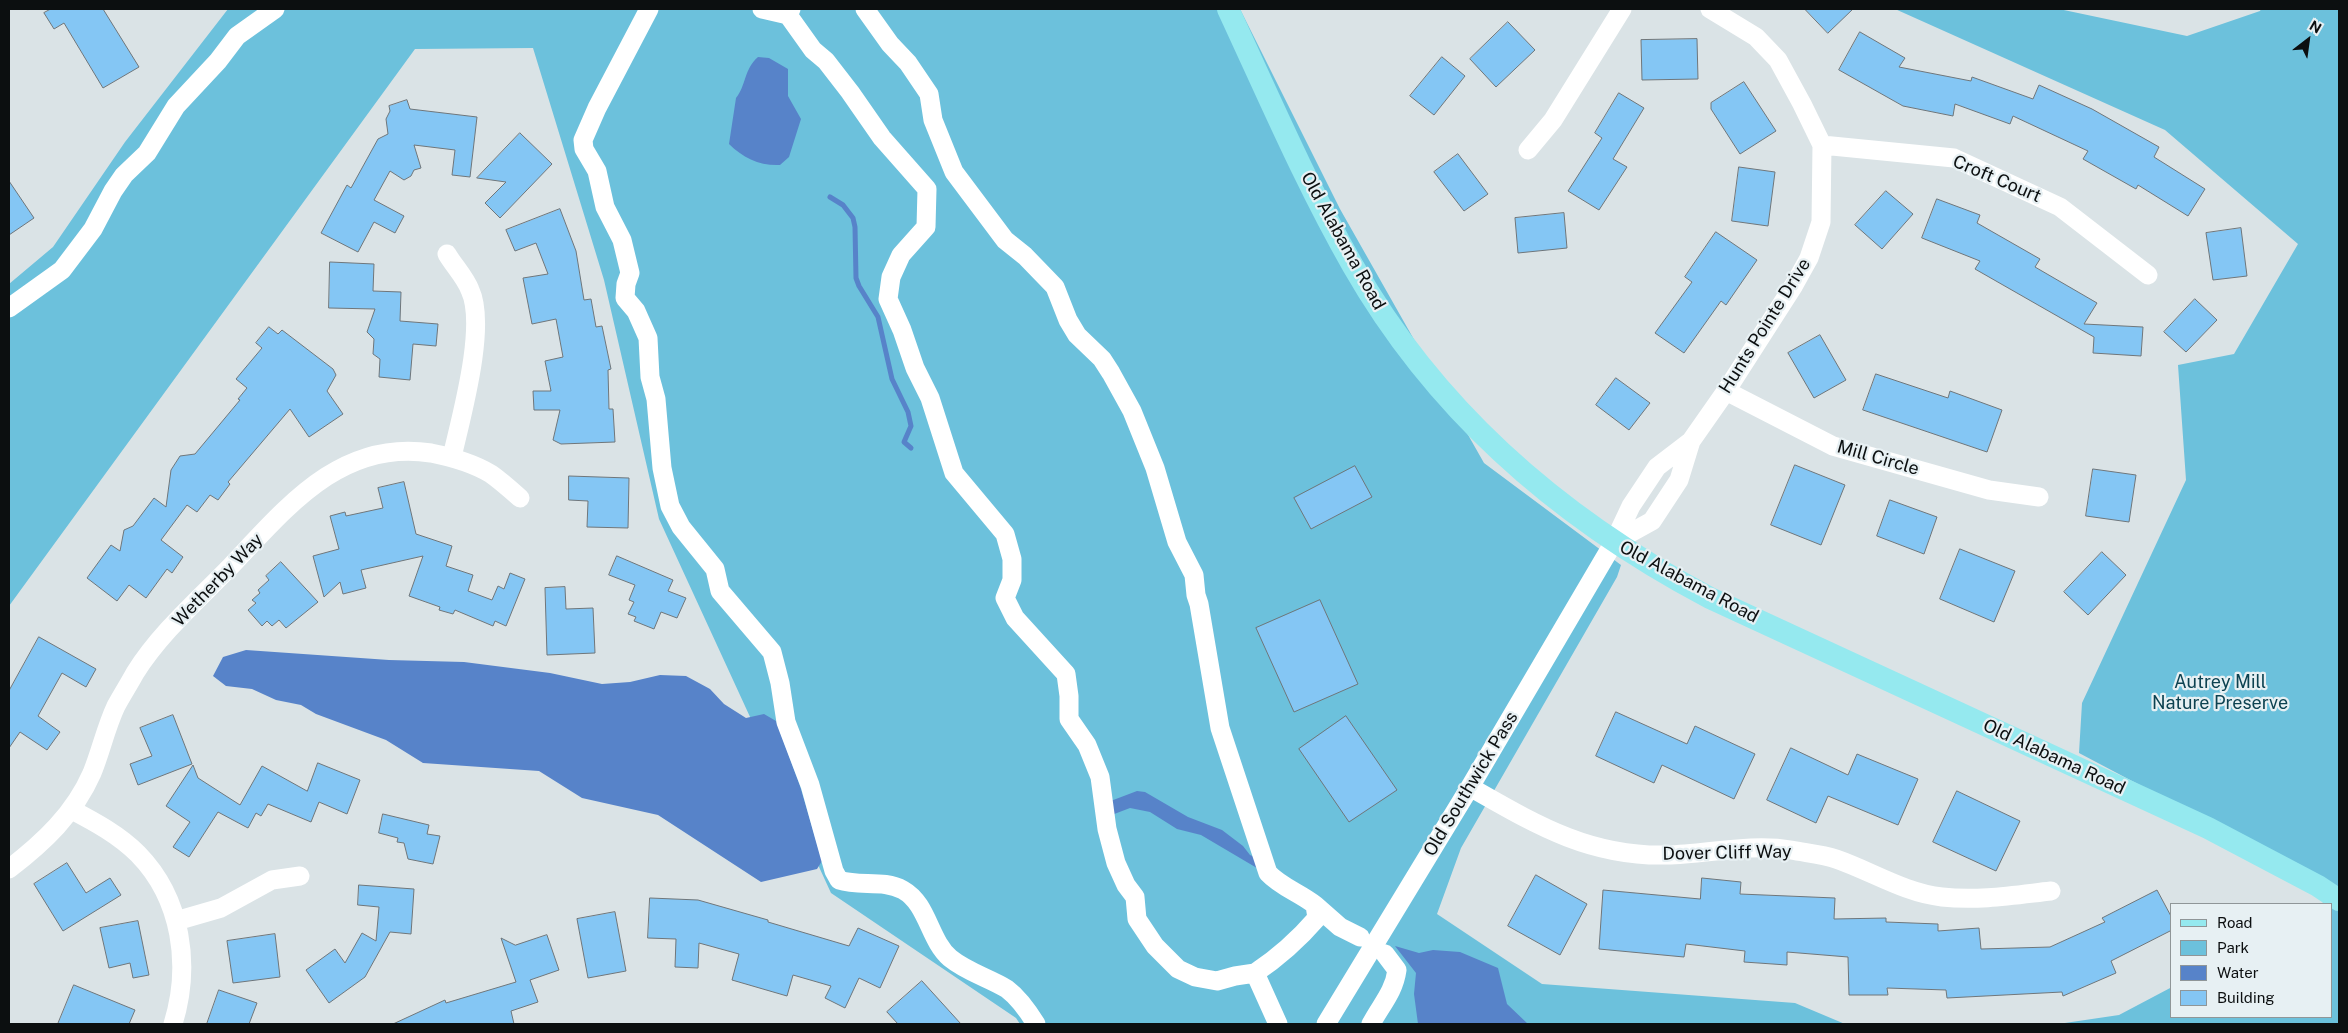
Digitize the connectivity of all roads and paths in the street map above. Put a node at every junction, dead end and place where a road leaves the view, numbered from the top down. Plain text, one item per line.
1 (275, 9) edge
2 (649, 9) edge
3 (762, 9) edge
4 (865, 9) edge
5 (1228, 9) edge
6 (1622, 9) edge
7 (1710, 9) edge
8 (789, 12) edge
9 (1822, 145) junction
10 (1528, 150) dead end
11 (447, 254) dead end
12 (2148, 275) dead end
13 (9, 308) edge
14 (1726, 391) junction
15 (1691, 441) junction
16 (452, 457) junction
17 (2039, 497) dead end
18 (520, 498) dead end
19 (1614, 542) junction
20 (1470, 787) junction
21 (72, 810) junction
22 (9, 868) edge
23 (300, 876) dead end
24 (2052, 891) dead end
25 (2339, 900) edge
26 (1315, 905) junction
27 (176, 922) junction
28 (1360, 937) dead end
29 (1386, 954) dead end
30 (1255, 973) junction
31 (173, 1024) edge
32 (1036, 1024) edge
33 (1278, 1024) edge
34 (1326, 1024) edge
35 (1371, 1024) edge

1 - 13 street
2 - 32 street
3 - 8 street
4 - 26 street
5 - 19 main road, Old Alabama Road
6 - 10 street
7 - 9 street, Hunts Pointe Drive
8 - 30 street
9 - 12 street, Croft Court
9 - 14 street, Hunts Pointe Drive
11 - 16 street
14 - 15 street, Hunts Pointe Drive
14 - 17 street, Mill Circle
15 - 19 street, Hunts Pointe Drive
15 - 19 street, Hunts Pointe Drive
16 - 18 street, Wetherby Way
16 - 21 street, Wetherby Way
19 - 20 street, Old Southwick Pass
19 - 25 main road, Old Alabama Road
20 - 24 street, Dover Cliff Way
20 - 34 street, Old Southwick Pass
21 - 22 street, Wetherby Way
21 - 27 street
23 - 27 street
26 - 28 street
26 - 30 street
27 - 31 street
29 - 35 street
30 - 33 street

